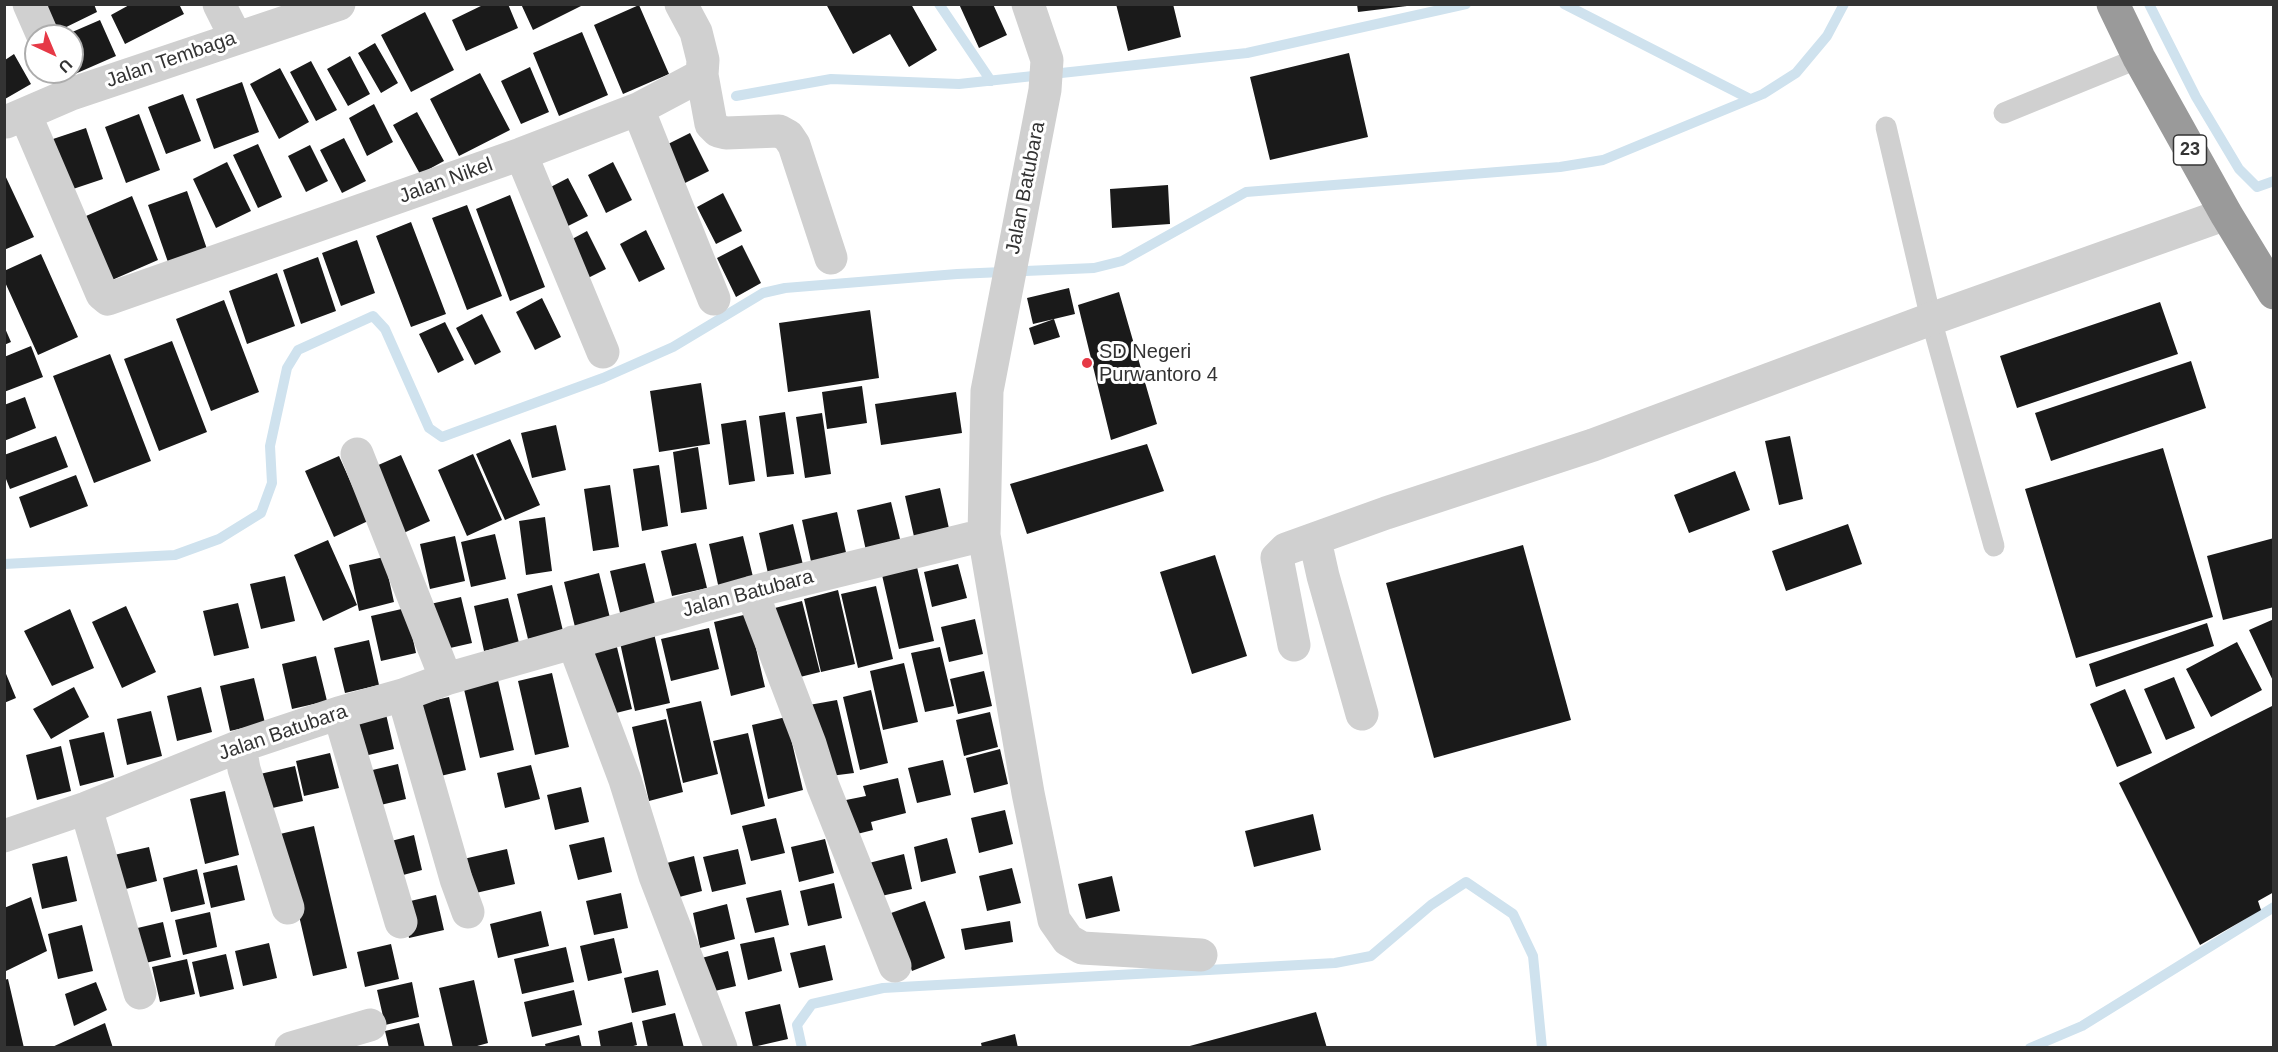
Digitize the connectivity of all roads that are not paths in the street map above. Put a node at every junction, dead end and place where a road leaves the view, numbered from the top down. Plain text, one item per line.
1 (29, 4) edge
2 (219, 4) edge
3 (339, 4) edge
4 (681, 4) edge
5 (1028, 4) edge
6 (2113, 4) edge
7 (38, 24) edge
8 (236, 38) junction
9 (2139, 58) junction
10 (702, 75) junction
11 (84, 78) edge
12 (64, 84) edge
13 (638, 109) junction
14 (2004, 113) dead end
15 (15, 119) edge
16 (1886, 127) dead end
17 (521, 154) junction
18 (2226, 214) junction
19 (831, 258) dead end
20 (2274, 292) edge
21 (714, 299) dead end
22 (1931, 319) junction
23 (603, 352) dead end
24 (357, 454) dead end
25 (984, 535) junction
26 (1315, 540) junction
27 (1994, 546) dead end
28 (752, 592) junction
29 (573, 642) junction
30 (1294, 645) dead end
31 (446, 679) junction
32 (402, 695) junction
33 (339, 713) junction
34 (1362, 714) dead end
35 (240, 746) junction
36 (86, 808) junction
37 (4, 836) edge
38 (288, 908) dead end
39 (468, 912) dead end
40 (401, 922) dead end
41 (1201, 955) dead end
42 (895, 966) dead end
43 (140, 993) dead end
44 (370, 1025) dead end
45 (291, 1047) edge
46 (722, 1047) edge

1 - 7 street
2 - 8 street
3 - 8 street, Jalan Tembaga
4 - 10 street
5 - 25 street, Jalan Batubara
6 - 9 highway, 23
8 - 11 street, Jalan Tembaga
9 - 14 lane
9 - 18 highway, 23
10 - 13 street, Jalan Nikel
10 - 19 street
12 - 15 street, Jalan Tembaga
13 - 17 street, Jalan Nikel
13 - 21 street
15 - 17 street, Jalan Nikel
16 - 22 lane
17 - 23 street
18 - 20 highway, 23
18 - 22 street
22 - 26 street
22 - 27 lane
24 - 31 street
25 - 28 street, Jalan Batubara
25 - 41 street
26 - 30 street
26 - 34 street
28 - 29 street, Jalan Batubara
28 - 42 street
29 - 31 street, Jalan Batubara
29 - 46 street
31 - 32 street, Jalan Batubara
32 - 33 street, Jalan Batubara
32 - 39 street
33 - 35 street, Jalan Batubara
33 - 40 street
35 - 36 street, Jalan Batubara
35 - 38 street
36 - 37 street, Jalan Batubara
36 - 43 street
44 - 45 street

